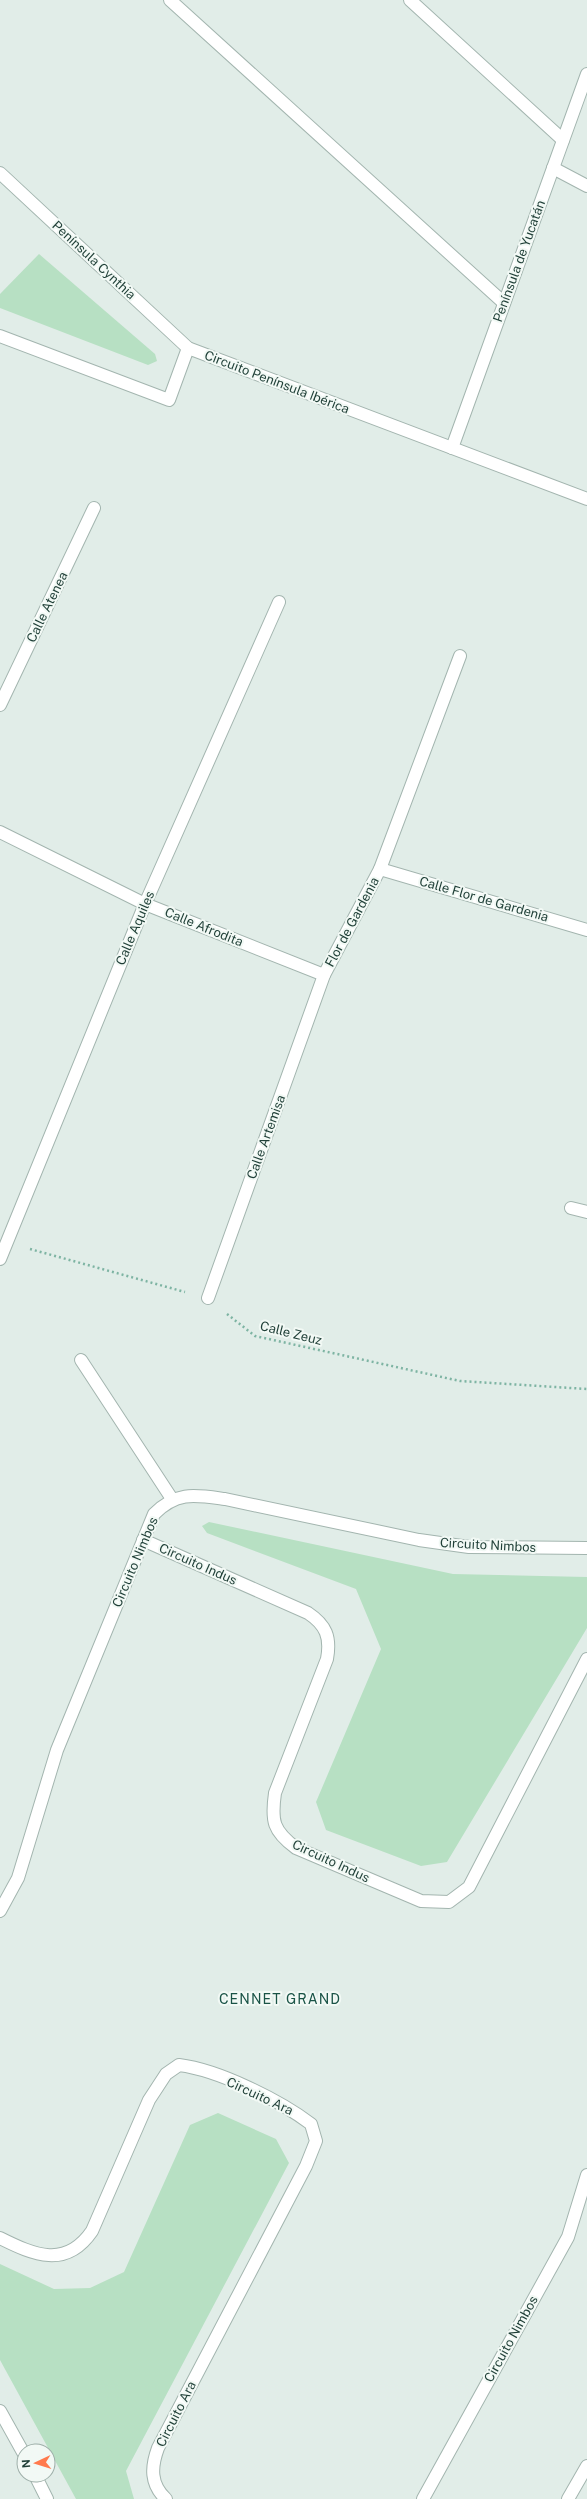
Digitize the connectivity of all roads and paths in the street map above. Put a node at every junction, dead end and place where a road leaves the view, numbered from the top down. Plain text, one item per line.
1 (170, 0) edge
2 (410, 0) edge
3 (587, 74) edge
4 (563, 140) junction
5 (553, 168) junction
6 (0, 173) edge
7 (587, 186) edge
8 (504, 303) junction
9 (0, 336) edge
10 (188, 348) junction
11 (452, 448) junction
12 (587, 499) edge
13 (94, 508) dead end
14 (279, 602) dead end
15 (460, 656) dead end
16 (0, 705) edge
17 (0, 832) edge
18 (380, 869) junction
19 (145, 904) junction
20 (587, 930) edge
21 (324, 975) junction
22 (571, 1208) dead end
23 (587, 1212) edge
24 (7, 1243) junction
25 (0, 1259) edge
26 (208, 1298) junction
27 (81, 1360) dead end
28 (587, 1390) edge
29 (172, 1499) junction
30 (143, 1540) junction
31 (587, 1548) edge
32 (587, 1659) edge
33 (0, 1910) edge
34 (587, 2175) edge
35 (0, 2238) edge
36 (0, 2411) edge
37 (18, 2443) edge
38 (587, 2466) edge
39 (39, 2483) edge
40 (47, 2499) edge
41 (166, 2499) edge
42 (423, 2499) edge
43 (568, 2499) edge

1 - 8 street
2 - 4 street
3 - 4 street, Península de Yucatán
4 - 5 street, Península de Yucatán
5 - 7 street
5 - 8 street, Península de Yucatán
6 - 10 street, Península Cynthia
8 - 11 street, Península de Yucatán
9 - 10 street, Circuito Península Ibérica
10 - 11 street, Circuito Península Ibérica
11 - 12 street, Circuito Península Ibérica
13 - 16 street, Calle Atenea
14 - 19 street, Calle Aquiles
15 - 18 street, Flor de Gardenia
17 - 19 street, Calle Afrodita
18 - 20 street, Calle Flor de Gardenia
18 - 21 street, Flor de Gardenia
19 - 21 street, Calle Afrodita
19 - 24 street, Calle Aquiles
21 - 26 street, Calle Artemisa
22 - 23 street
24 - 25 street, Calle Aquiles
24 - 26 path, Calle Zeuz
26 - 28 path, Calle Zeuz
27 - 29 street
29 - 30 street, Circuito Nimbos
29 - 31 street, Circuito Nimbos
30 - 32 street, Circuito Indus
30 - 33 street, Circuito Nimbos
34 - 42 street, Circuito Nimbos
35 - 41 street, Circuito Ara
36 - 37 street
38 - 43 street
39 - 40 street

